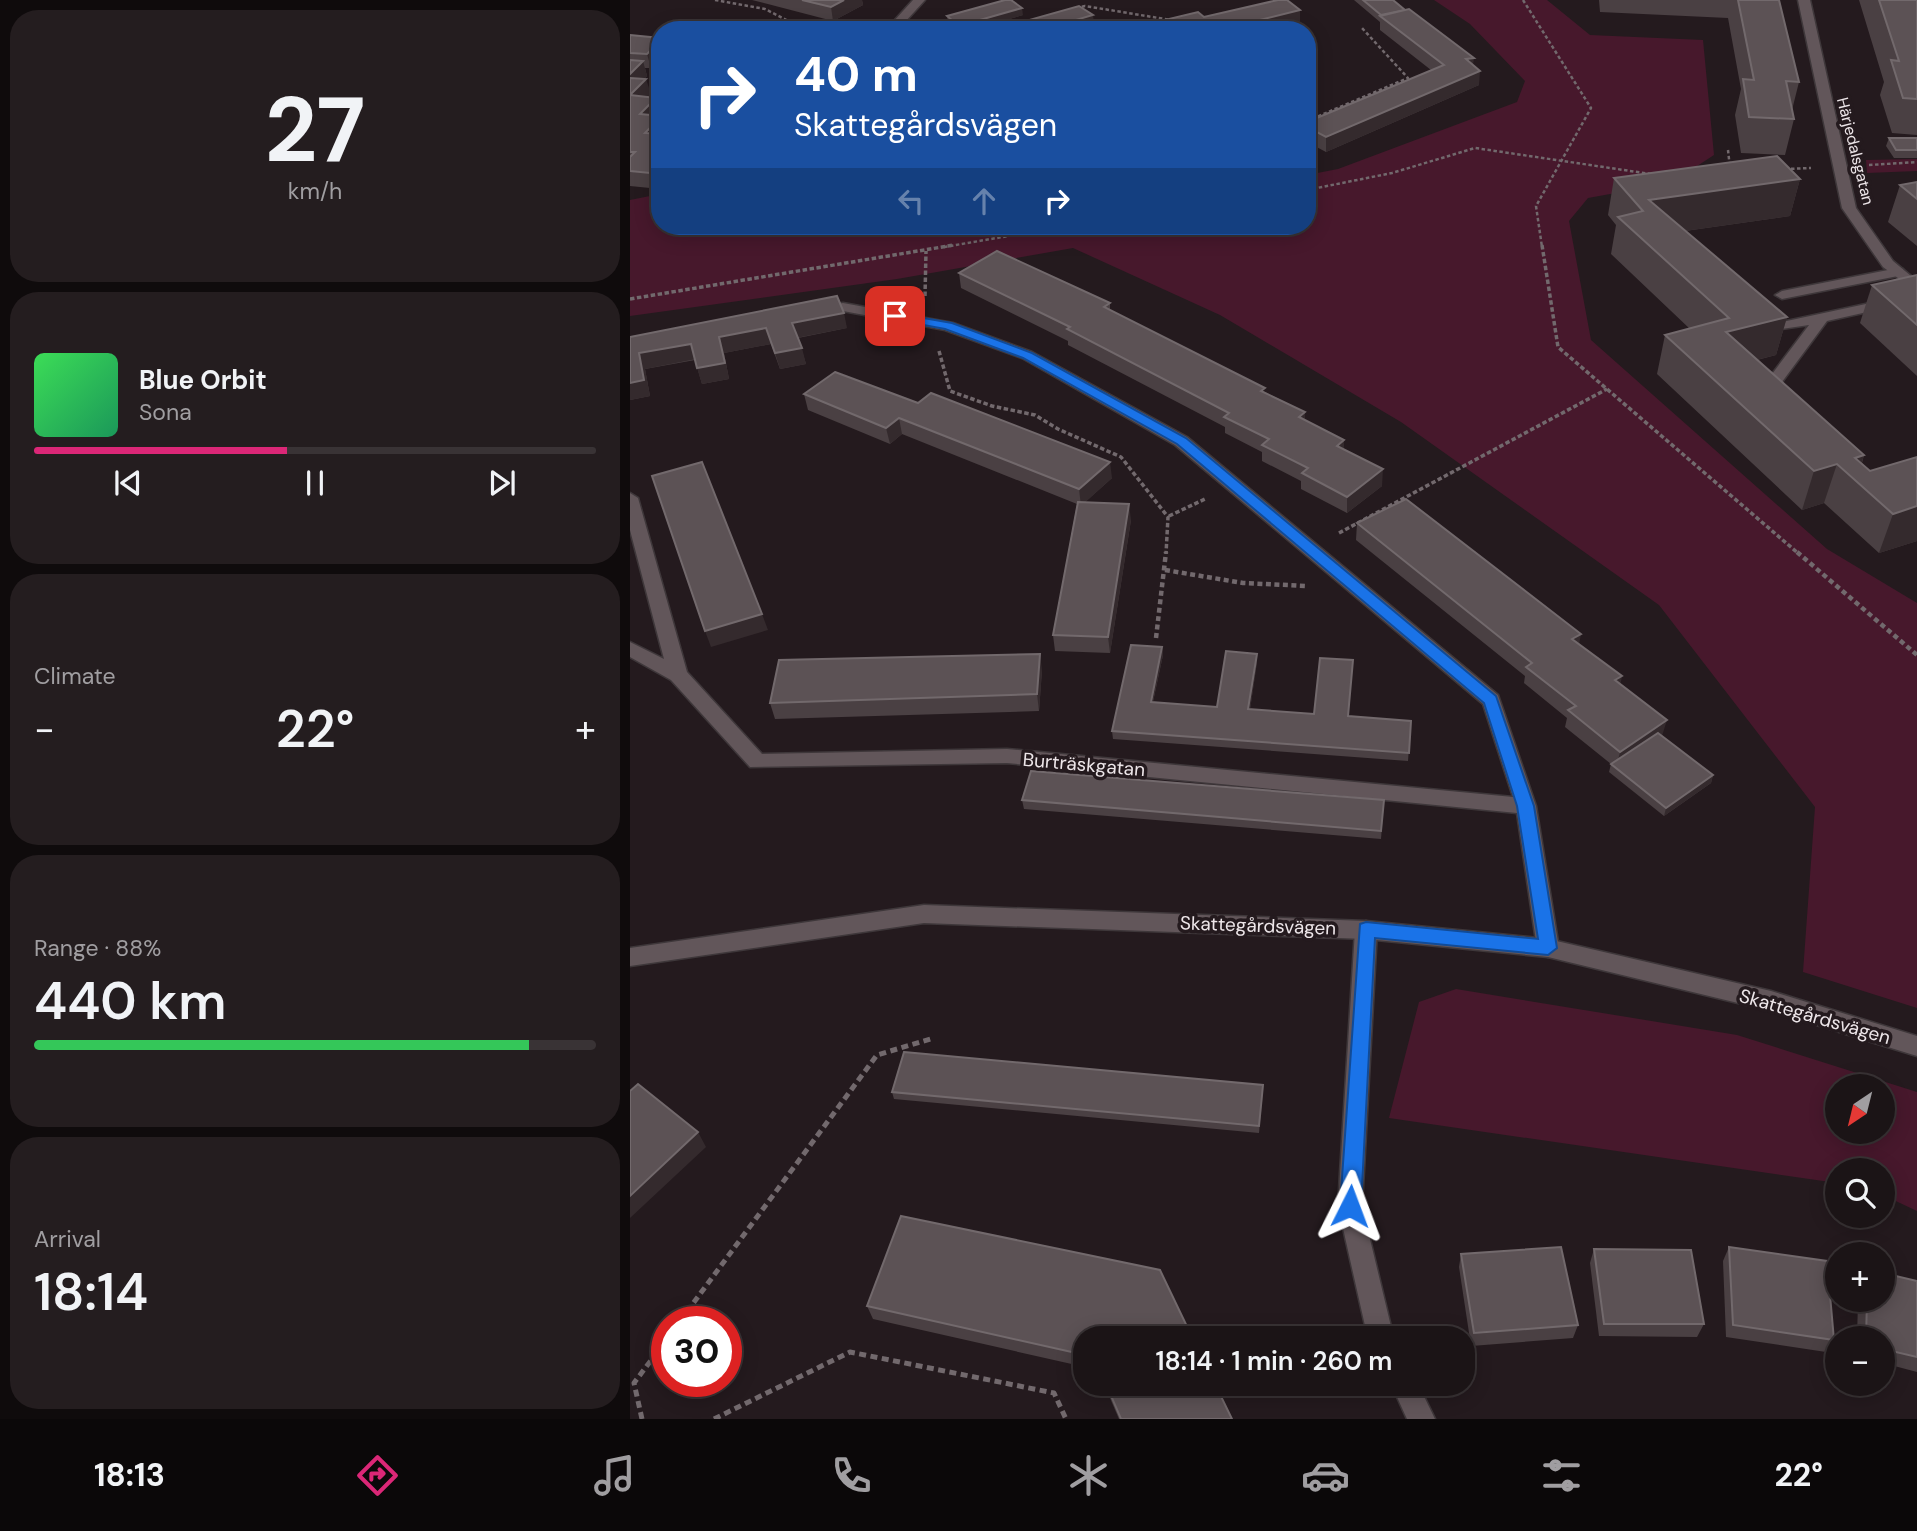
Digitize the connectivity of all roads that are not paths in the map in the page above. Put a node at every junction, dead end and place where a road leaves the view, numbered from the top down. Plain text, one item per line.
1 (919, 0) edge
2 (1804, 0) edge
3 (900, 21) edge
4 (1898, 272) junction
5 (1917, 288) edge
6 (1782, 295) dead end
7 (1917, 297) edge
8 (1749, 301) edge
9 (803, 313) edge
10 (1822, 318) junction
11 (1790, 406) edge
12 (630, 498) edge
13 (630, 649) edge
14 (678, 675) junction
15 (1526, 806) junction
16 (1366, 930) junction
17 (1548, 948) junction
18 (630, 957) edge
19 (1917, 1046) edge
20 (1378, 1326) edge
21 (1410, 1396) edge
22 (1421, 1419) edge

1 - 3 street
2 - 4 street, Härjedalsgatan
4 - 5 street, Härjedalsgatan
4 - 6 street
7 - 10 street
8 - 10 street
9 - 15 street
10 - 11 street
12 - 14 street, Burträskgatan
13 - 14 street, Burträskgatan
14 - 15 street, Burträskgatan
15 - 17 street
16 - 17 street, Skattegårdsvägen
16 - 18 street, Skattegårdsvägen
16 - 20 street
17 - 19 street, Skattegårdsvägen
21 - 22 street

